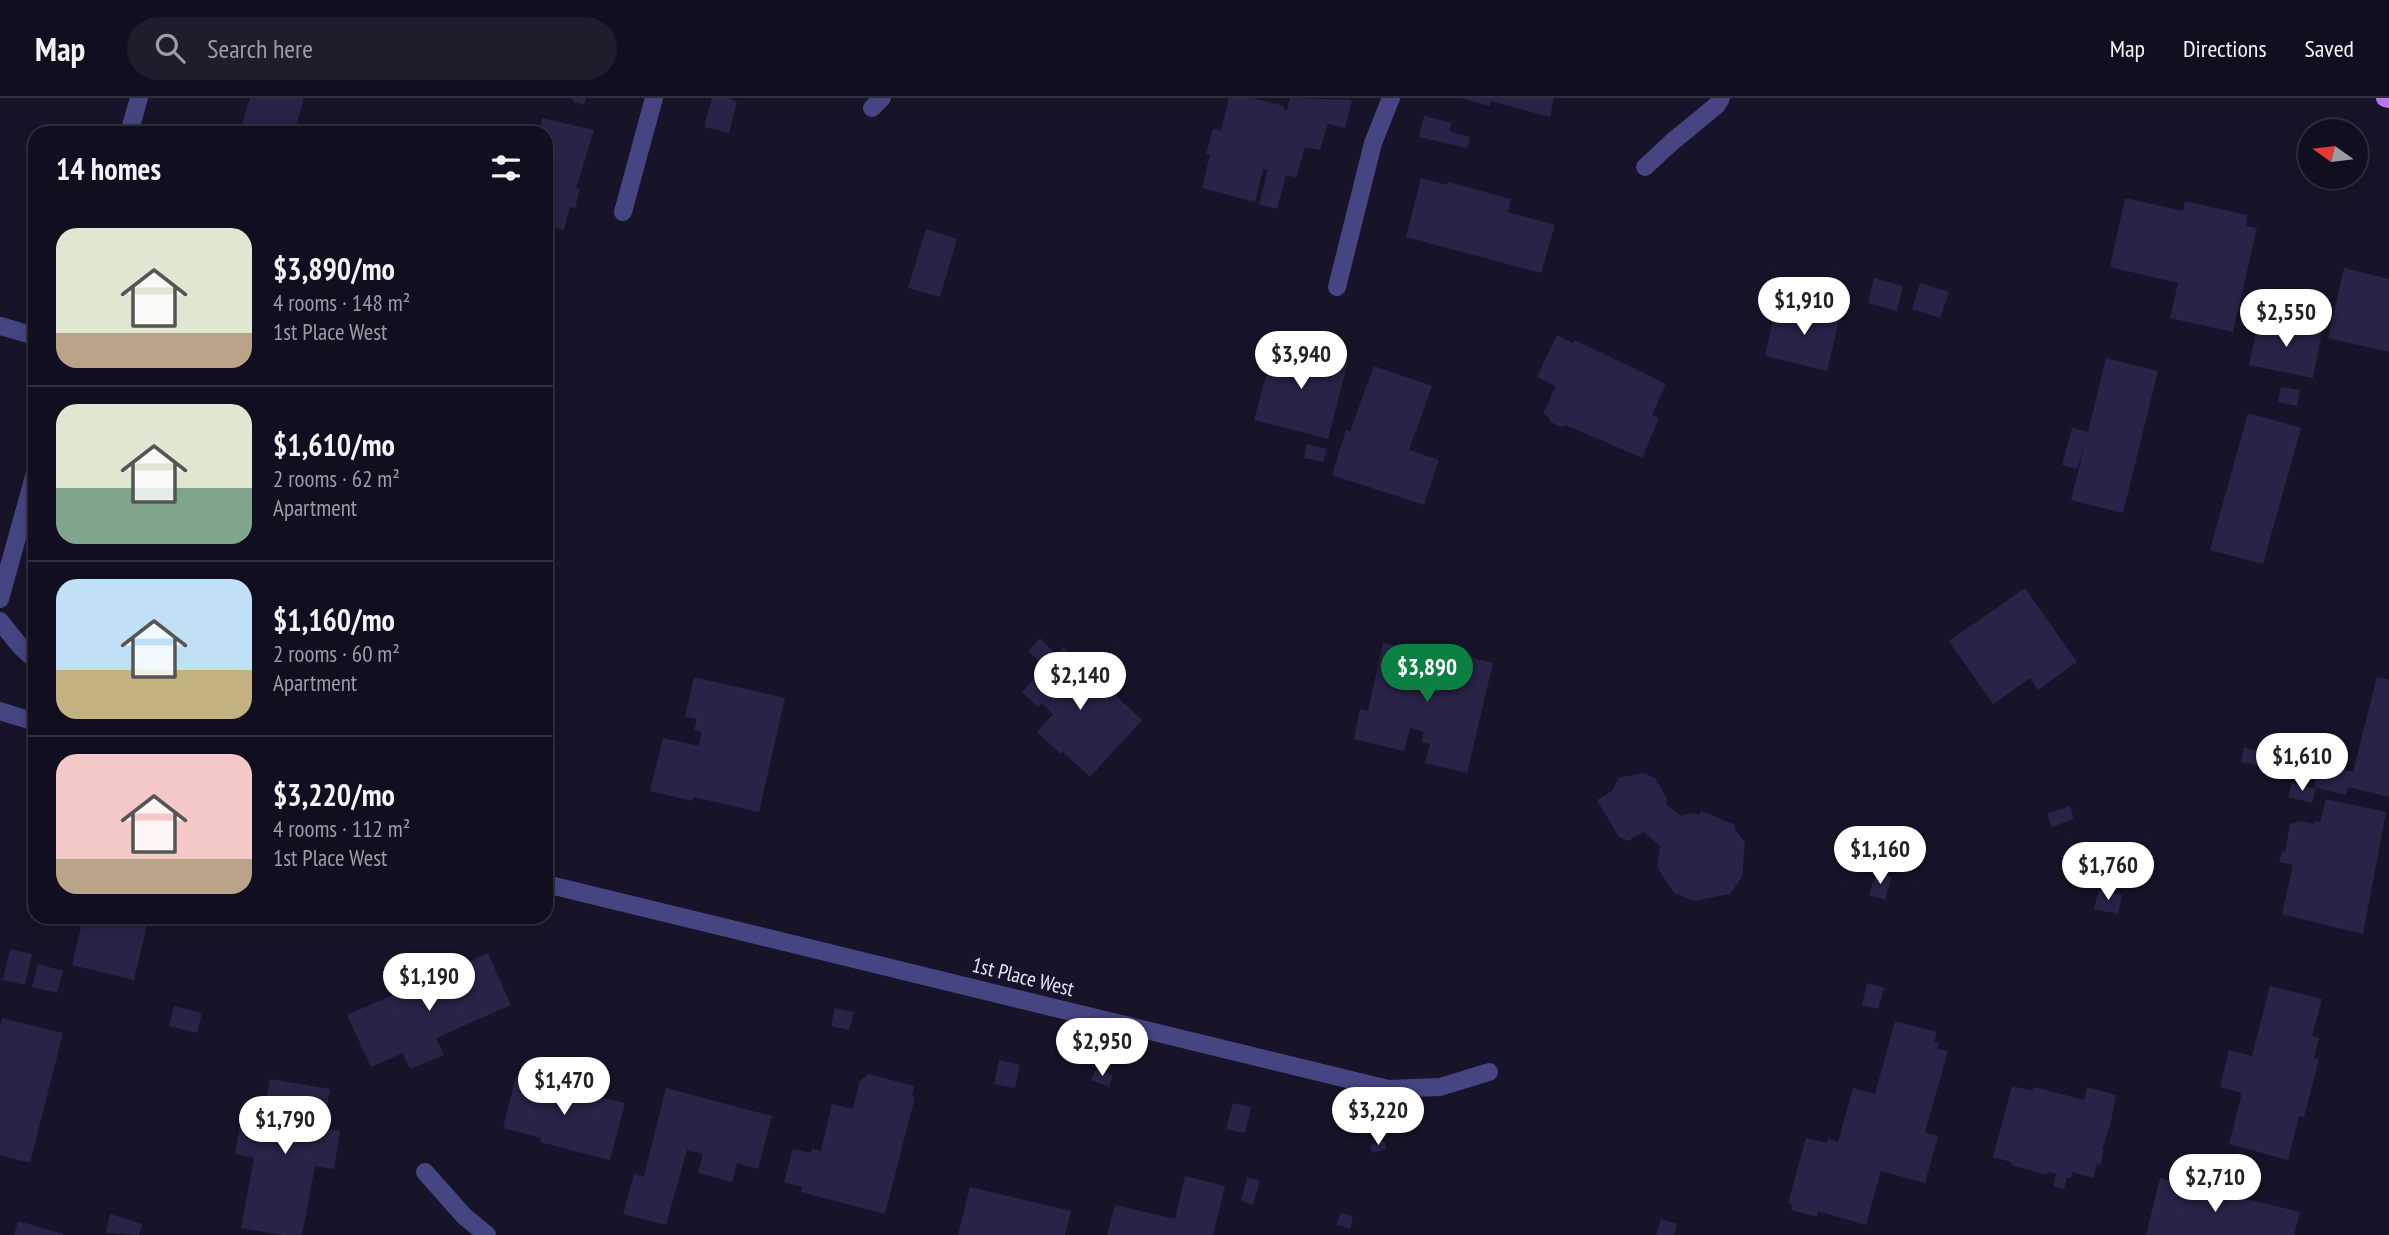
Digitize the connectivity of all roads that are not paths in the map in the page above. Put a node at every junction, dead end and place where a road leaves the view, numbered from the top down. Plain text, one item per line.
1 (139, 98) edge
2 (654, 98) edge
3 (1391, 98) edge
4 (1721, 98) edge
5 (131, 126) edge
6 (1645, 167) dead end
7 (623, 212) dead end
8 (1337, 287) dead end
9 (0, 326) edge
10 (28, 334) edge
11 (28, 498) edge
12 (0, 599) edge
13 (0, 621) edge
14 (28, 653) edge
15 (0, 711) edge
16 (28, 720) edge
17 (553, 886) edge
18 (1489, 1072) dead end
19 (425, 1172) dead end
20 (487, 1235) edge

1 - 5 street
2 - 7 street
3 - 8 street
4 - 6 street
9 - 10 street
11 - 12 street
13 - 14 street
15 - 16 street
17 - 18 street, 1st Place West
19 - 20 street

